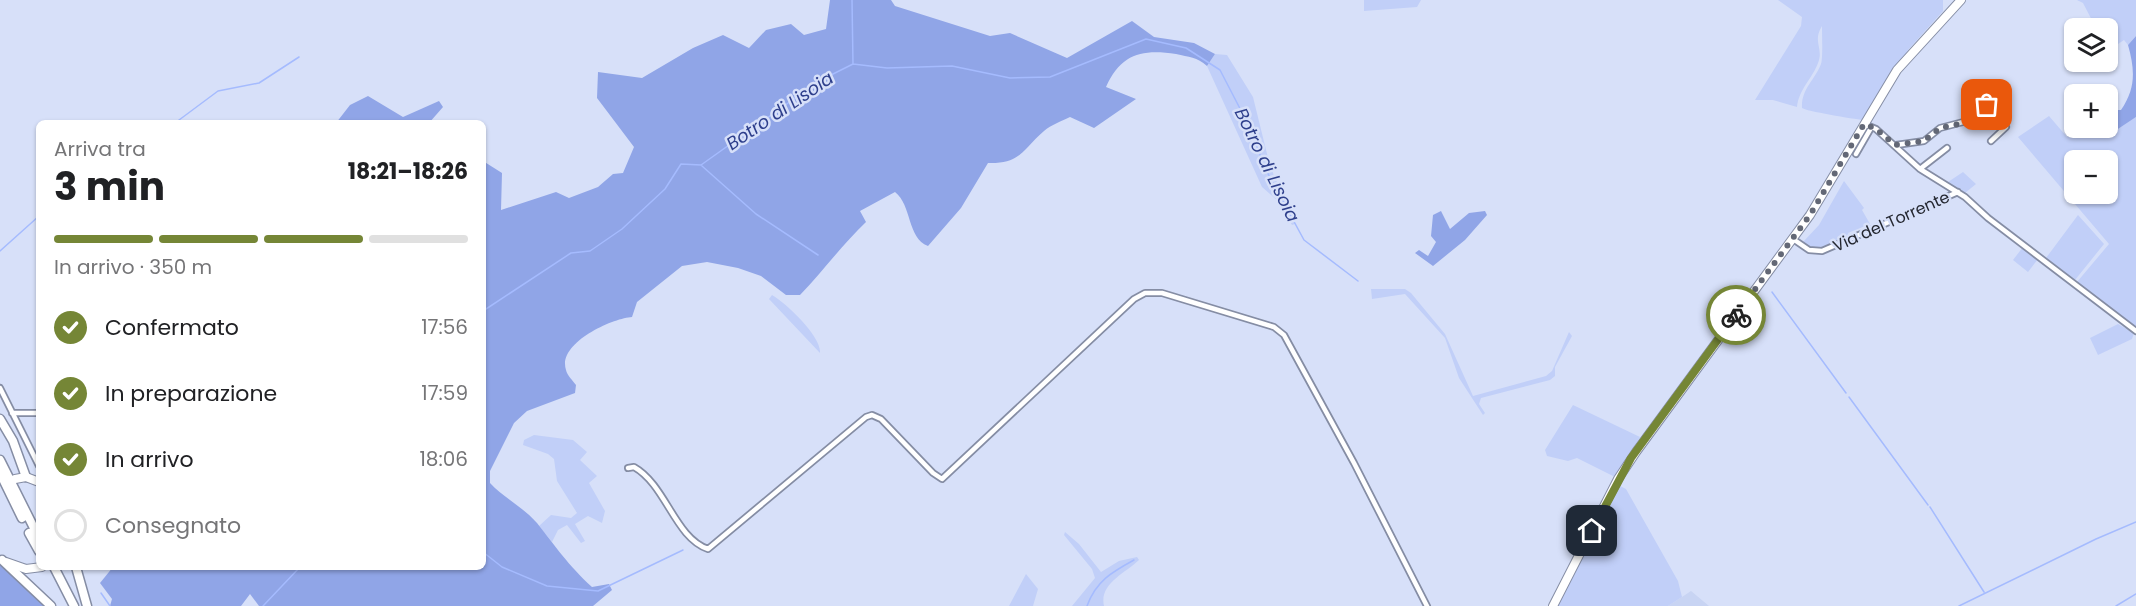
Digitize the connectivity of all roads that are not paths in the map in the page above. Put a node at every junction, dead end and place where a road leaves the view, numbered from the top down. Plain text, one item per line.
1 (1961, 0) edge
2 (1868, 126) junction
3 (1991, 141) dead end
4 (1895, 145) junction
5 (1947, 148) dead end
6 (1856, 154) dead end
7 (1920, 169) junction
8 (1958, 192) junction
9 (1793, 239) junction
10 (2136, 332) edge
11 (0, 388) edge
12 (12, 413) junction
13 (36, 413) edge
14 (0, 419) edge
15 (0, 459) edge
16 (36, 460) edge
17 (628, 468) dead end
18 (0, 473) edge
19 (34, 478) edge
20 (15, 479) dead end
21 (36, 532) edge
22 (36, 545) edge
23 (1, 559) edge
24 (36, 567) edge
25 (49, 570) edge
26 (56, 570) edge
27 (77, 570) edge
28 (51, 606) edge
29 (68, 606) edge
30 (74, 606) edge
31 (87, 606) edge
32 (1426, 606) edge
33 (1553, 606) edge

1 - 2 main road
2 - 4 street
2 - 6 street
2 - 9 main road
3 - 4 street
4 - 7 street
5 - 7 street
7 - 8 street
8 - 9 street, Via del Torrente
8 - 10 street
9 - 33 main road
11 - 12 street
12 - 13 street
12 - 16 street
14 - 19 highway
15 - 21 highway
17 - 32 street
18 - 22 highway
19 - 20 main road
23 - 24 main road
23 - 28 highway
25 - 29 highway
26 - 30 highway
27 - 31 highway

